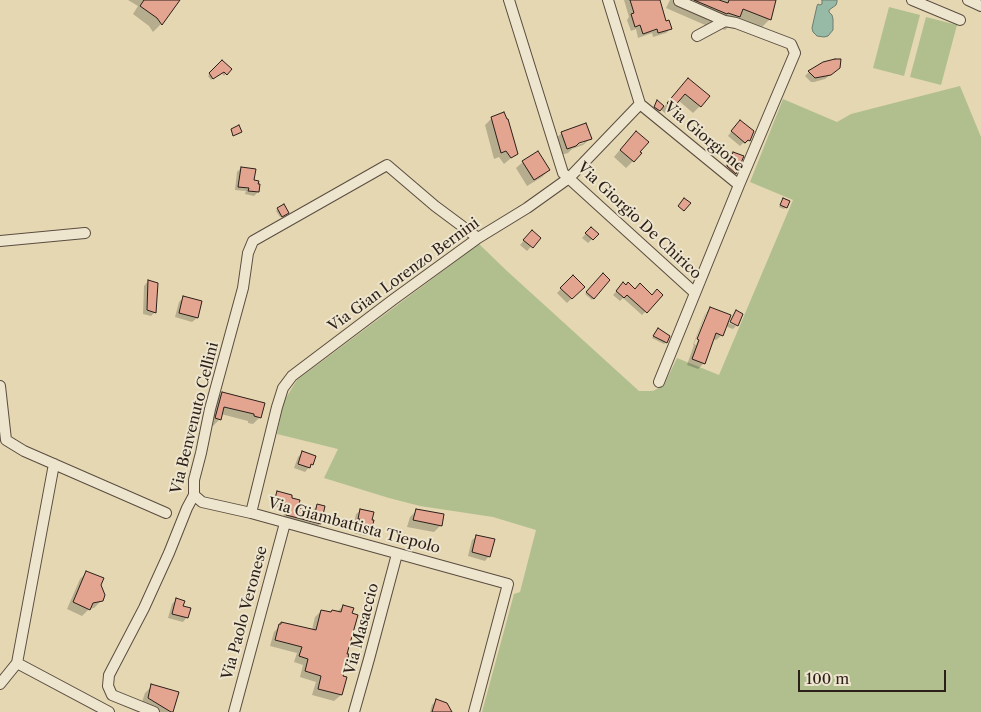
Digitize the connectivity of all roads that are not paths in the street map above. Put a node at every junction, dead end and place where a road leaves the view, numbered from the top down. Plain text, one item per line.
1 (509, 0) edge
2 (608, 0) edge
3 (912, 0) edge
4 (968, 0) edge
5 (679, 1) dead end
6 (981, 6) edge
7 (960, 20) dead end
8 (725, 21) junction
9 (697, 36) dead end
10 (640, 104) junction
11 (569, 178) junction
12 (739, 185) junction
13 (86, 233) dead end
14 (478, 238) junction
15 (0, 241) edge
16 (695, 293) junction
17 (659, 382) dead end
18 (0, 386) edge
19 (2, 421) edge
20 (3, 444) edge
21 (54, 464) junction
22 (194, 495) junction
23 (166, 513) dead end
24 (251, 513) junction
25 (285, 522) junction
26 (397, 554) junction
27 (17, 663) junction
28 (0, 684) edge
29 (109, 712) edge
30 (154, 712) edge
31 (234, 712) edge
32 (354, 712) edge
33 (474, 712) edge

1 - 11 street, Via Giorgio De Chirico
2 - 10 street, Via Giorgione
3 - 7 street
4 - 6 street
5 - 8 street
8 - 9 street
8 - 12 street
10 - 11 street, Via Gian Lorenzo Bernini
10 - 12 street, Via Giorgione
11 - 14 street, Via Gian Lorenzo Bernini
11 - 16 street, Via Giorgio De Chirico
12 - 16 street, Via Giorgione
13 - 15 street
14 - 22 street, Via Benvenuto Cellini
14 - 24 street, Via Gian Lorenzo Bernini
16 - 17 street, Via Giorgione
18 - 19 street
19 - 20 street
20 - 21 street
21 - 23 street
21 - 27 street
22 - 24 street, Via Giambattista Tiepolo
22 - 30 street, Via Benvenuto Cellini
24 - 25 street, Via Giambattista Tiepolo
25 - 26 street, Via Giambattista Tiepolo
25 - 31 street, Via Paolo Veronese
26 - 32 street, Via Masaccio
26 - 33 street, Via Giambattista Tiepolo
27 - 28 street
27 - 29 street

